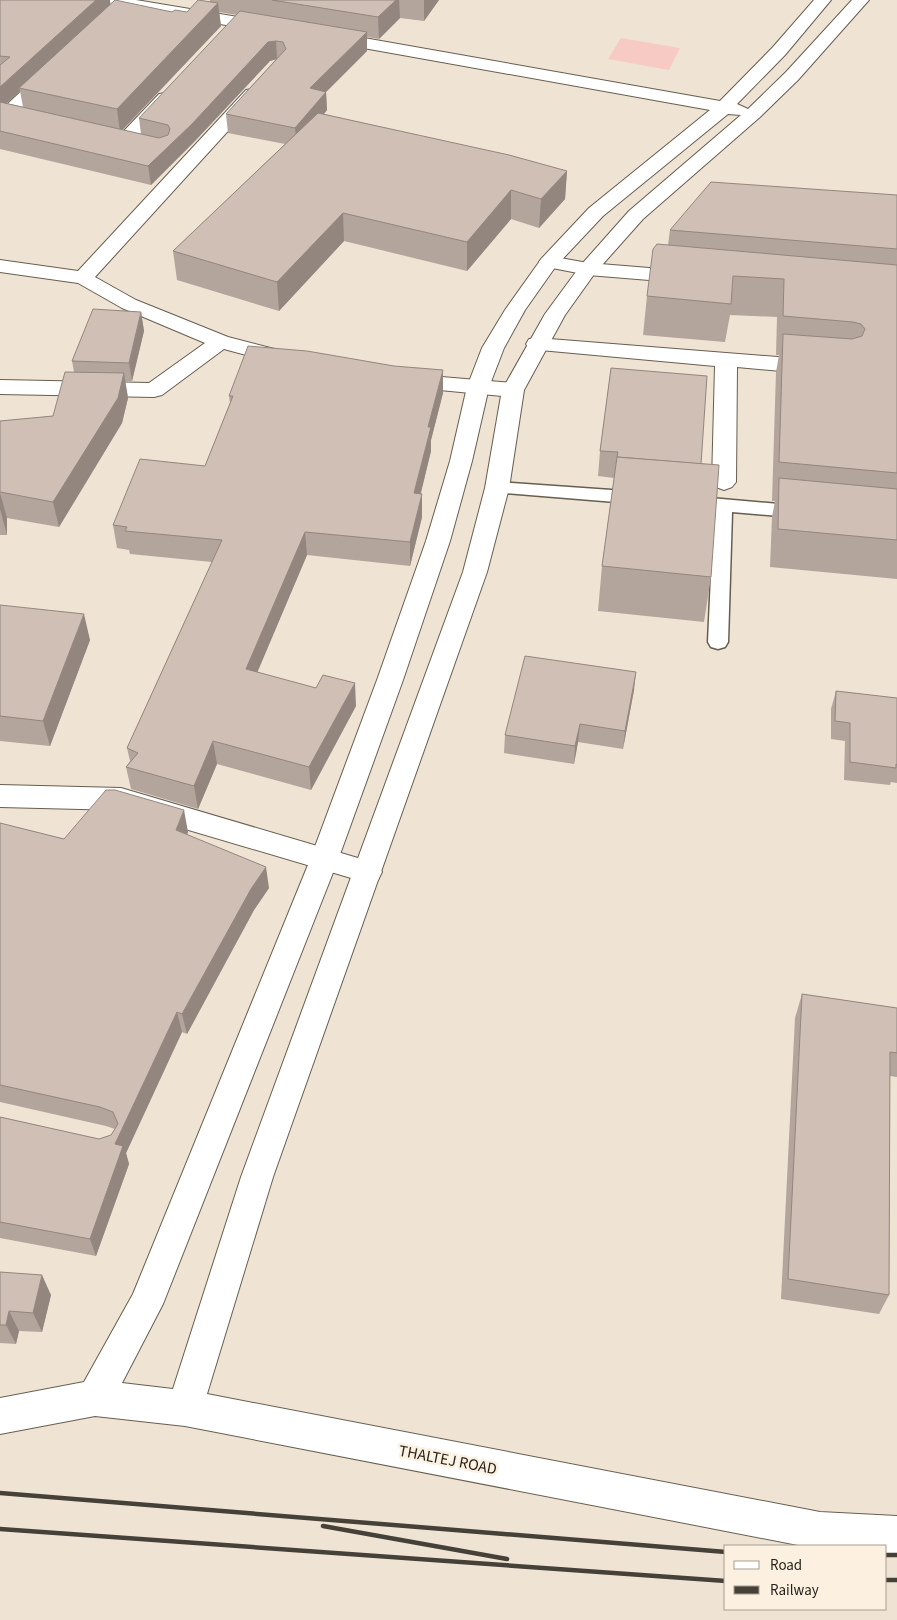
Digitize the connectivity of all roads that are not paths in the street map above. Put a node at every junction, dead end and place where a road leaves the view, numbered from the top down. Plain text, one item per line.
1 (106, 0) edge
2 (823, 0) edge
3 (861, 0) edge
4 (128, 4) junction
5 (110, 20) edge
6 (237, 22) junction
7 (286, 30) edge
8 (224, 35) edge
9 (316, 35) edge
10 (58, 67) edge
11 (264, 81) edge
12 (178, 84) edge
13 (724, 108) junction
14 (754, 113) junction
15 (43, 122) edge
16 (80, 130) edge
17 (125, 141) junction
18 (144, 145) edge
19 (549, 262) junction
20 (0, 266) edge
21 (588, 269) junction
22 (83, 278) junction
23 (705, 279) edge
24 (220, 342) junction
25 (537, 344) junction
26 (726, 360) junction
27 (304, 364) edge
28 (835, 368) edge
29 (386, 378) edge
30 (0, 387) edge
31 (478, 387) junction
32 (513, 390) junction
33 (724, 482) dead end
34 (497, 488) junction
35 (655, 499) edge
36 (674, 501) edge
37 (723, 504) junction
38 (820, 514) edge
39 (718, 642) dead end
40 (0, 796) edge
41 (324, 860) junction
42 (368, 872) junction
43 (96, 1398) junction
44 (186, 1408) junction
45 (0, 1416) edge
46 (897, 1535) edge

1 - 4 street
2 - 13 street
3 - 14 street
4 - 5 street
4 - 6 street
6 - 7 street
6 - 8 street
9 - 13 street
10 - 15 street
11 - 22 street
12 - 17 street
13 - 14 street
13 - 19 street
14 - 21 street
16 - 17 street
17 - 18 street
19 - 21 street
19 - 31 street
20 - 22 street
21 - 23 street
21 - 25 street
22 - 24 street
24 - 27 street
24 - 30 street
25 - 26 street
25 - 32 street
26 - 28 street
26 - 33 street
29 - 31 street
31 - 32 street
31 - 41 street
32 - 34 street
34 - 35 lane
34 - 42 street
36 - 37 lane
37 - 38 lane
37 - 39 lane
40 - 41 street
41 - 42 street
41 - 43 street
42 - 44 street
43 - 44 street, THALTEJ ROAD
43 - 45 street, THALTEJ ROAD
44 - 46 street, THALTEJ ROAD

